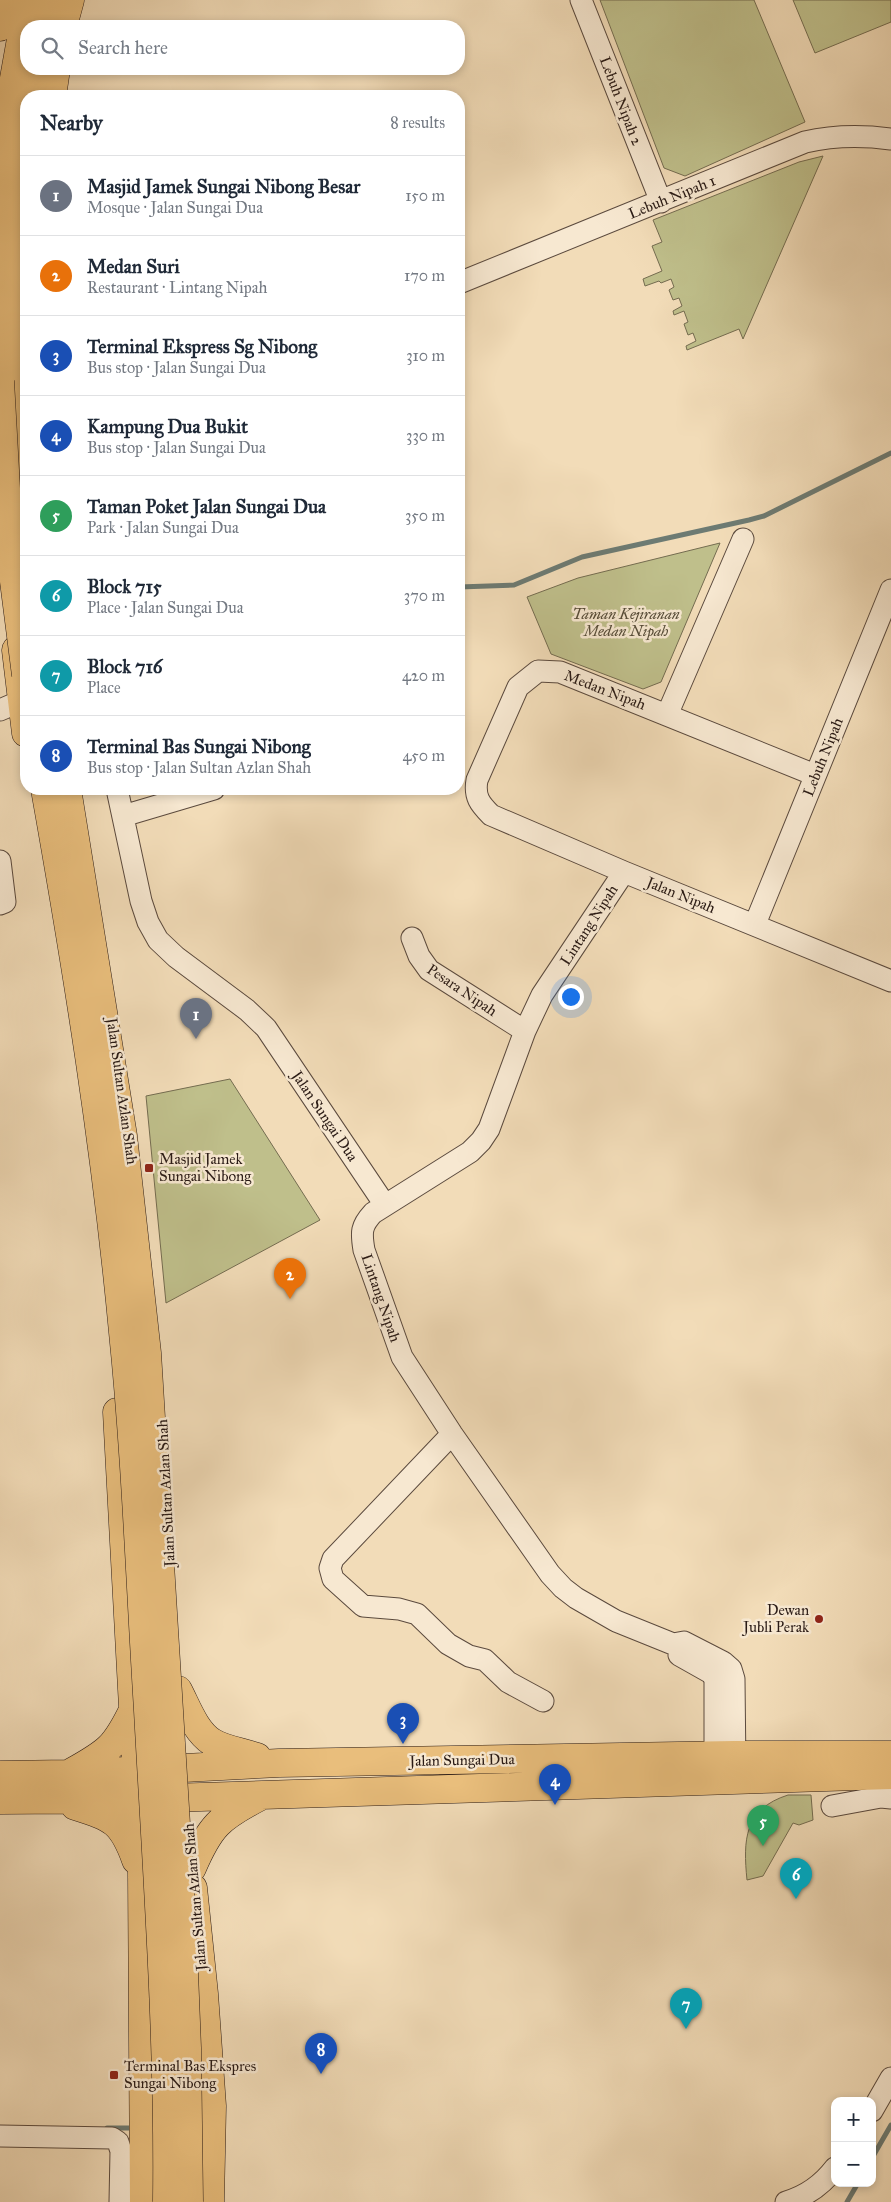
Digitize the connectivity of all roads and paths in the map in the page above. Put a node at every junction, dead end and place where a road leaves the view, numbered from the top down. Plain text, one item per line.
1 (3, 0) edge
2 (15, 0) edge
3 (28, 0) edge
4 (32, 0) edge
5 (42, 0) edge
6 (49, 0) edge
7 (70, 0) edge
8 (581, 0) edge
9 (27, 20) edge
10 (28, 20) edge
11 (39, 20) edge
12 (44, 20) edge
13 (65, 20) edge
14 (0, 27) edge
15 (20, 60) edge
16 (24, 75) edge
17 (31, 75) edge
18 (55, 75) edge
19 (24, 90) edge
20 (27, 90) edge
21 (53, 90) edge
22 (20, 100) edge
23 (20, 119) edge
24 (891, 138) edge
25 (20, 143) edge
26 (661, 202) junction
27 (0, 223) edge
28 (20, 242) edge
29 (465, 281) edge
30 (0, 381) edge
31 (20, 405) edge
32 (20, 516) edge
33 (742, 538) dead end
34 (0, 570) edge
35 (891, 590) edge
36 (14, 622) junction
37 (16, 695) edge
38 (20, 710) edge
39 (667, 715) junction
40 (815, 775) junction
41 (36, 795) edge
42 (45, 795) edge
43 (67, 795) edge
44 (74, 795) edge
45 (118, 795) edge
46 (194, 795) edge
47 (477, 799) joint
48 (123, 816) junction
49 (0, 861) edge
50 (624, 872) junction
51 (2, 903) edge
52 (755, 924) junction
53 (412, 938) dead end
54 (891, 981) edge
55 (525, 1031) junction
56 (385, 1205) junction
57 (452, 1434) junction
58 (178, 1690) junction
59 (543, 1701) dead end
60 (133, 1709) junction
61 (891, 1755) edge
62 (279, 1763) junction
63 (184, 1768) junction
64 (725, 1768) junction
65 (135, 1770) junction
66 (68, 1774) junction
67 (0, 1775) edge
68 (891, 1775) edge
69 (265, 1794) junction
70 (187, 1797) junction
71 (891, 1798) edge
72 (137, 1799) junction
73 (0, 1800) edge
74 (59, 1800) junction
75 (832, 1806) dead end
76 (192, 1868) junction
77 (142, 1872) junction
78 (142, 2029) junction
79 (208, 2032) junction
80 (891, 2078) edge
81 (876, 2104) edge
82 (0, 2136) edge
83 (831, 2172) edge
84 (120, 2202) edge
85 (144, 2202) edge
86 (167, 2202) edge
87 (189, 2202) edge
88 (210, 2202) edge
89 (786, 2202) edge

1 - 14 main road
2 - 22 main road
3 - 9 main road
4 - 10 main road
5 - 11 main road
6 - 12 main road
7 - 13 main road
8 - 26 street, Lebuh Nipah 2
15 - 36 main road
16 - 19 main road
17 - 20 main road
18 - 21 main road
23 - 27 main road
24 - 26 street, Lebuh Nipah 1
25 - 32 main road
26 - 29 street, Lebuh Nipah 1
28 - 31 main road
30 - 37 main road, bridge
33 - 39 street
34 - 36 main road
35 - 40 street, Lebuh Nipah
36 - 37 main road
37 - 38 main road
39 - 40 street, Medan Nipah
39 - 47 street, Medan Nipah
40 - 52 street, Lebuh Nipah
41 - 60 main road
42 - 86 main road, Jalan Sultan Azlan Shah, bridge
43 - 87 main road, Jalan Sultan Azlan Shah, bridge
44 - 58 main road, Jalan Sultan Azlan Shah
45 - 48 street, Jalan Sungai Dua
46 - 48 street
47 - 50 street, Jalan Nipah
48 - 56 street, Jalan Sungai Dua
49 - 51 street
50 - 52 street, Jalan Nipah
50 - 55 street, Lintang Nipah
52 - 54 street, Jalan Nipah
53 - 55 street, Pesara Nipah
55 - 56 street, Lintang Nipah
56 - 57 street, Lintang Nipah
57 - 59 street
57 - 64 street, Lintang Nipah
58 - 62 main road
58 - 63 main road, Jalan Sultan Azlan Shah
60 - 65 main road
60 - 66 main road
61 - 64 main road, Jalan Sungai Dua
62 - 63 main road, Jalan Sungai Dua
62 - 64 main road, Jalan Sungai Dua
63 - 65 main road, Jalan Sungai Dua
63 - 70 main road, Jalan Sultan Azlan Shah
64 - 68 main road, Jalan Sungai Dua
64 - 69 main road, Jalan Sungai Dua
65 - 66 main road, Jalan Sungai Dua
65 - 72 main road
66 - 67 main road, Jalan Sungai Dua
69 - 70 main road, Jalan Sungai Dua
69 - 76 main road
70 - 72 main road, Jalan Sungai Dua
70 - 76 main road, Jalan Sultan Azlan Shah
71 - 75 street
72 - 74 main road, Jalan Sungai Dua
72 - 77 main road
73 - 74 main road, Jalan Sungai Dua
74 - 77 main road
76 - 79 main road, Jalan Sultan Azlan Shah
77 - 78 main road
78 - 79 main road
78 - 85 main road
79 - 88 main road, Jalan Sultan Azlan Shah
80 - 81 street
82 - 84 street
83 - 89 street

